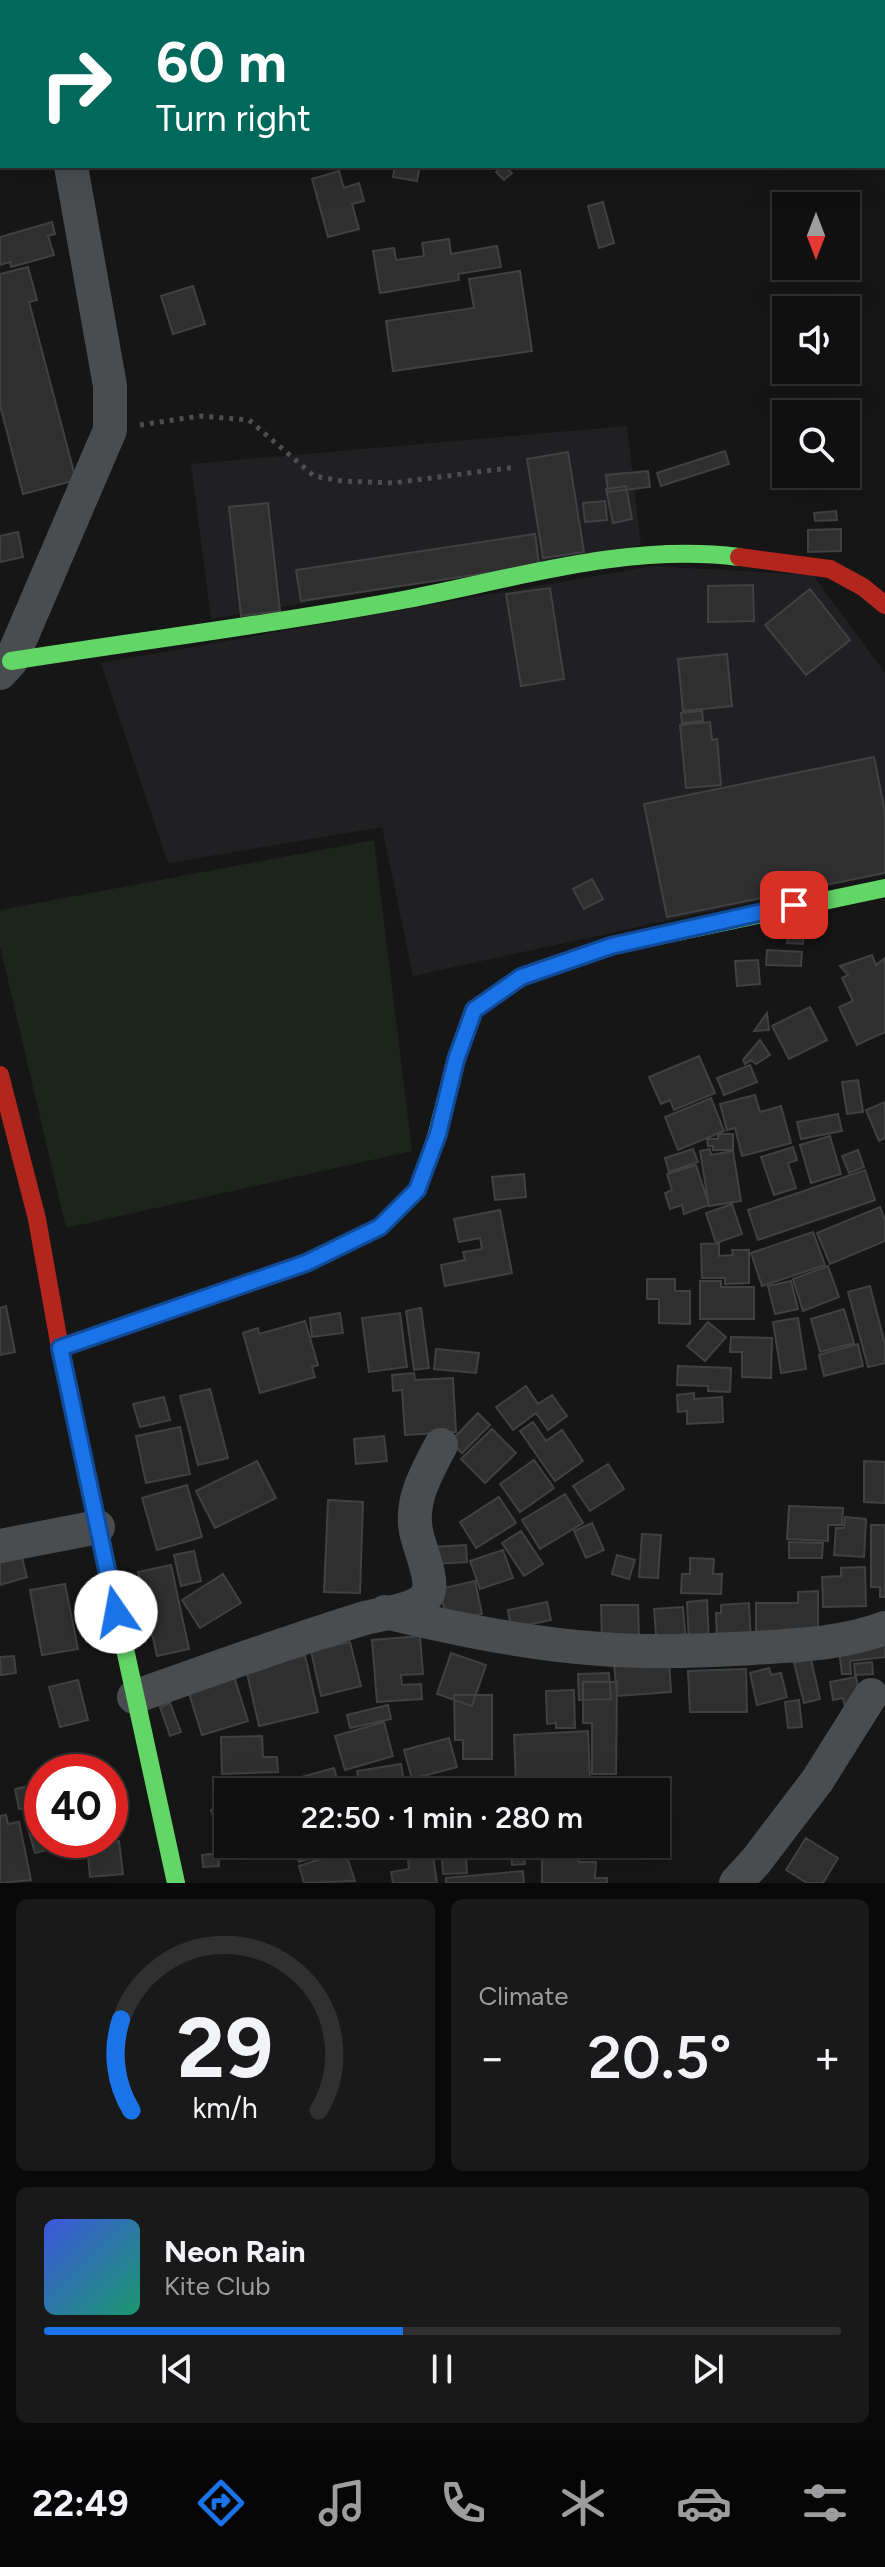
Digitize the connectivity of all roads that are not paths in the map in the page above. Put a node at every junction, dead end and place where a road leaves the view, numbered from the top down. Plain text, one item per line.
1 (79, 171) edge
2 (885, 605) edge
3 (5, 667) edge
4 (885, 888) edge
5 (0, 1075) edge
6 (60, 1348) junction
7 (441, 1445) dead end
8 (98, 1527) junction
9 (0, 1546) edge
10 (385, 1612) junction
11 (885, 1628) edge
12 (871, 1695) dead end
13 (134, 1697) junction
14 (176, 1883) edge
15 (736, 1883) edge

1 - 3 street
2 - 3 street
4 - 6 street
5 - 6 street
6 - 8 street
7 - 10 street
8 - 9 street
8 - 13 street
10 - 11 street
10 - 13 street
12 - 15 street
13 - 14 street

